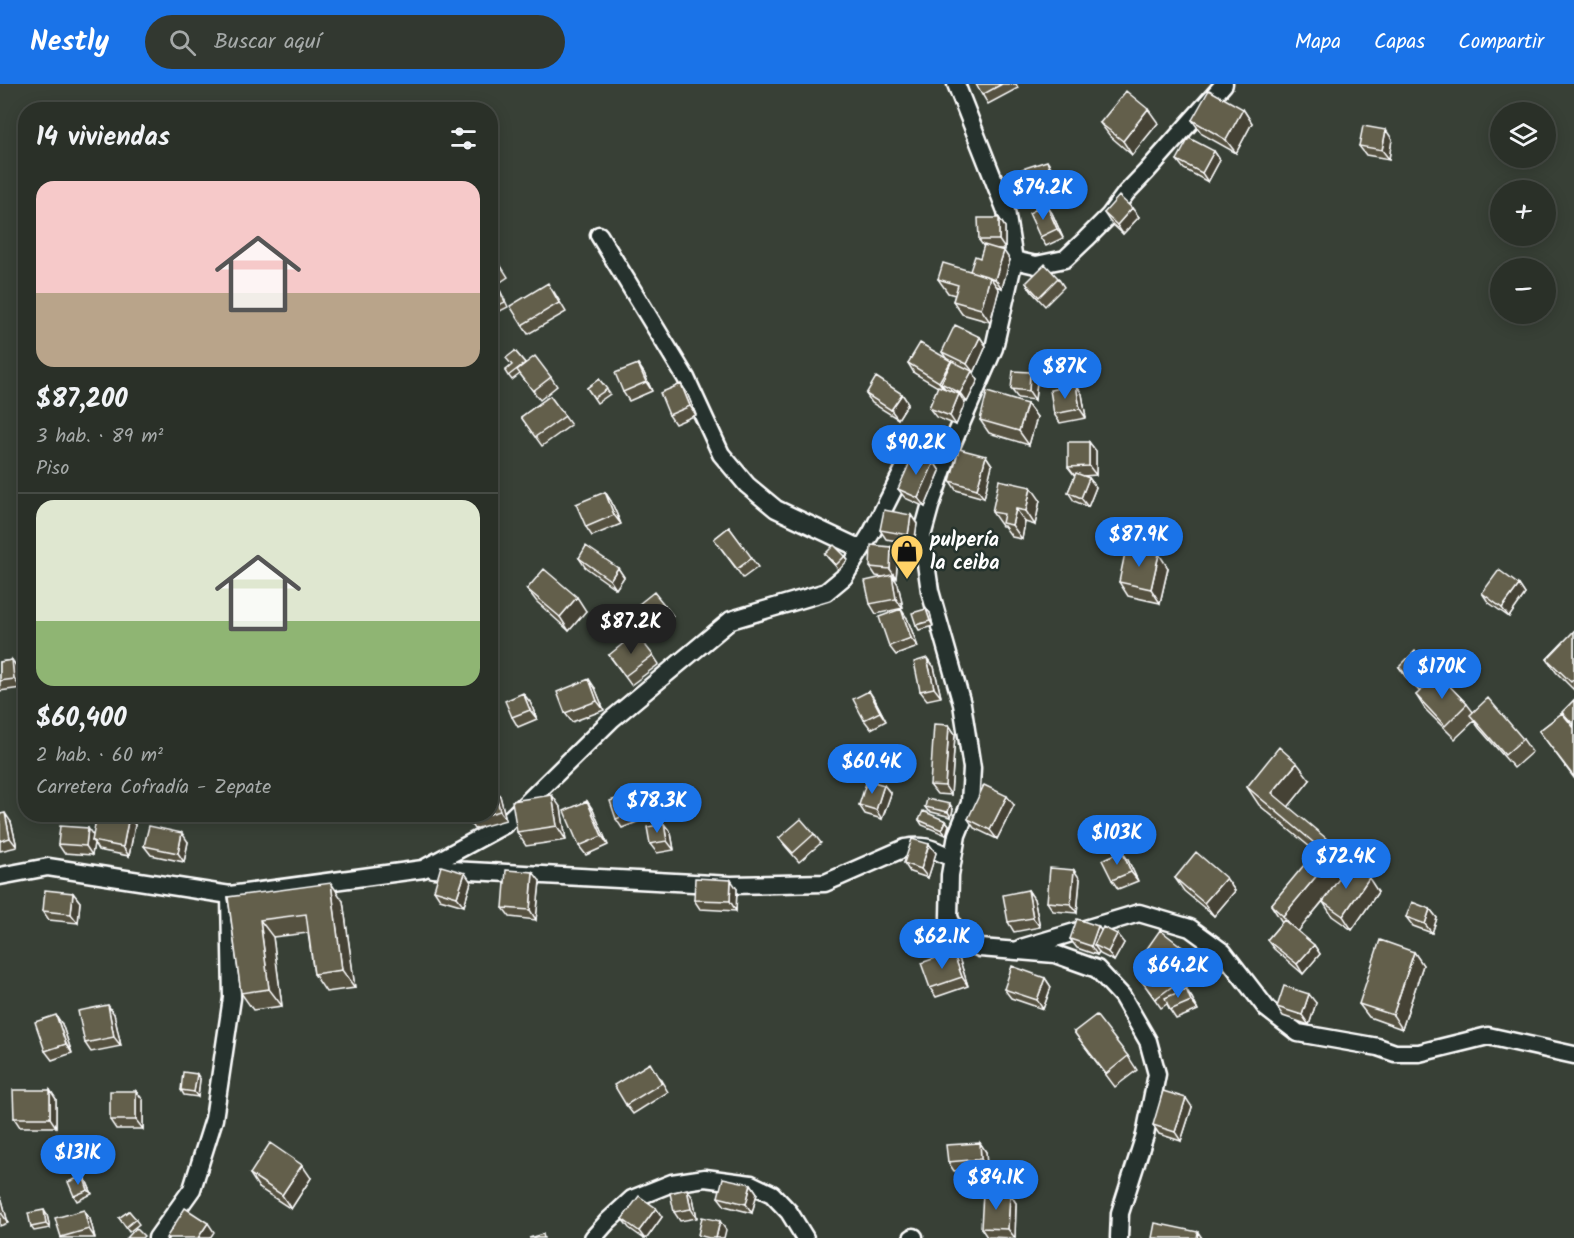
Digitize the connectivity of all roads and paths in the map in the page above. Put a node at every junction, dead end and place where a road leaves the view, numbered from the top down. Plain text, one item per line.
1 (956, 84) edge
2 (1224, 84) edge
3 (599, 235) dead end
4 (1014, 260) junction
5 (950, 449) junction
6 (861, 549) junction
7 (953, 858) junction
8 (423, 868) junction
9 (0, 876) edge
10 (230, 895) junction
11 (1011, 951) junction
12 (1574, 1056) edge
13 (157, 1238) edge
14 (593, 1238) edge
15 (805, 1238) edge
16 (1119, 1238) edge

1 - 4 street
2 - 4 street
3 - 6 street
4 - 5 street
5 - 6 street
5 - 7 street
6 - 8 street
7 - 8 street
7 - 11 street
8 - 10 street
9 - 10 street
10 - 13 street
11 - 12 street
11 - 16 street
14 - 15 street

